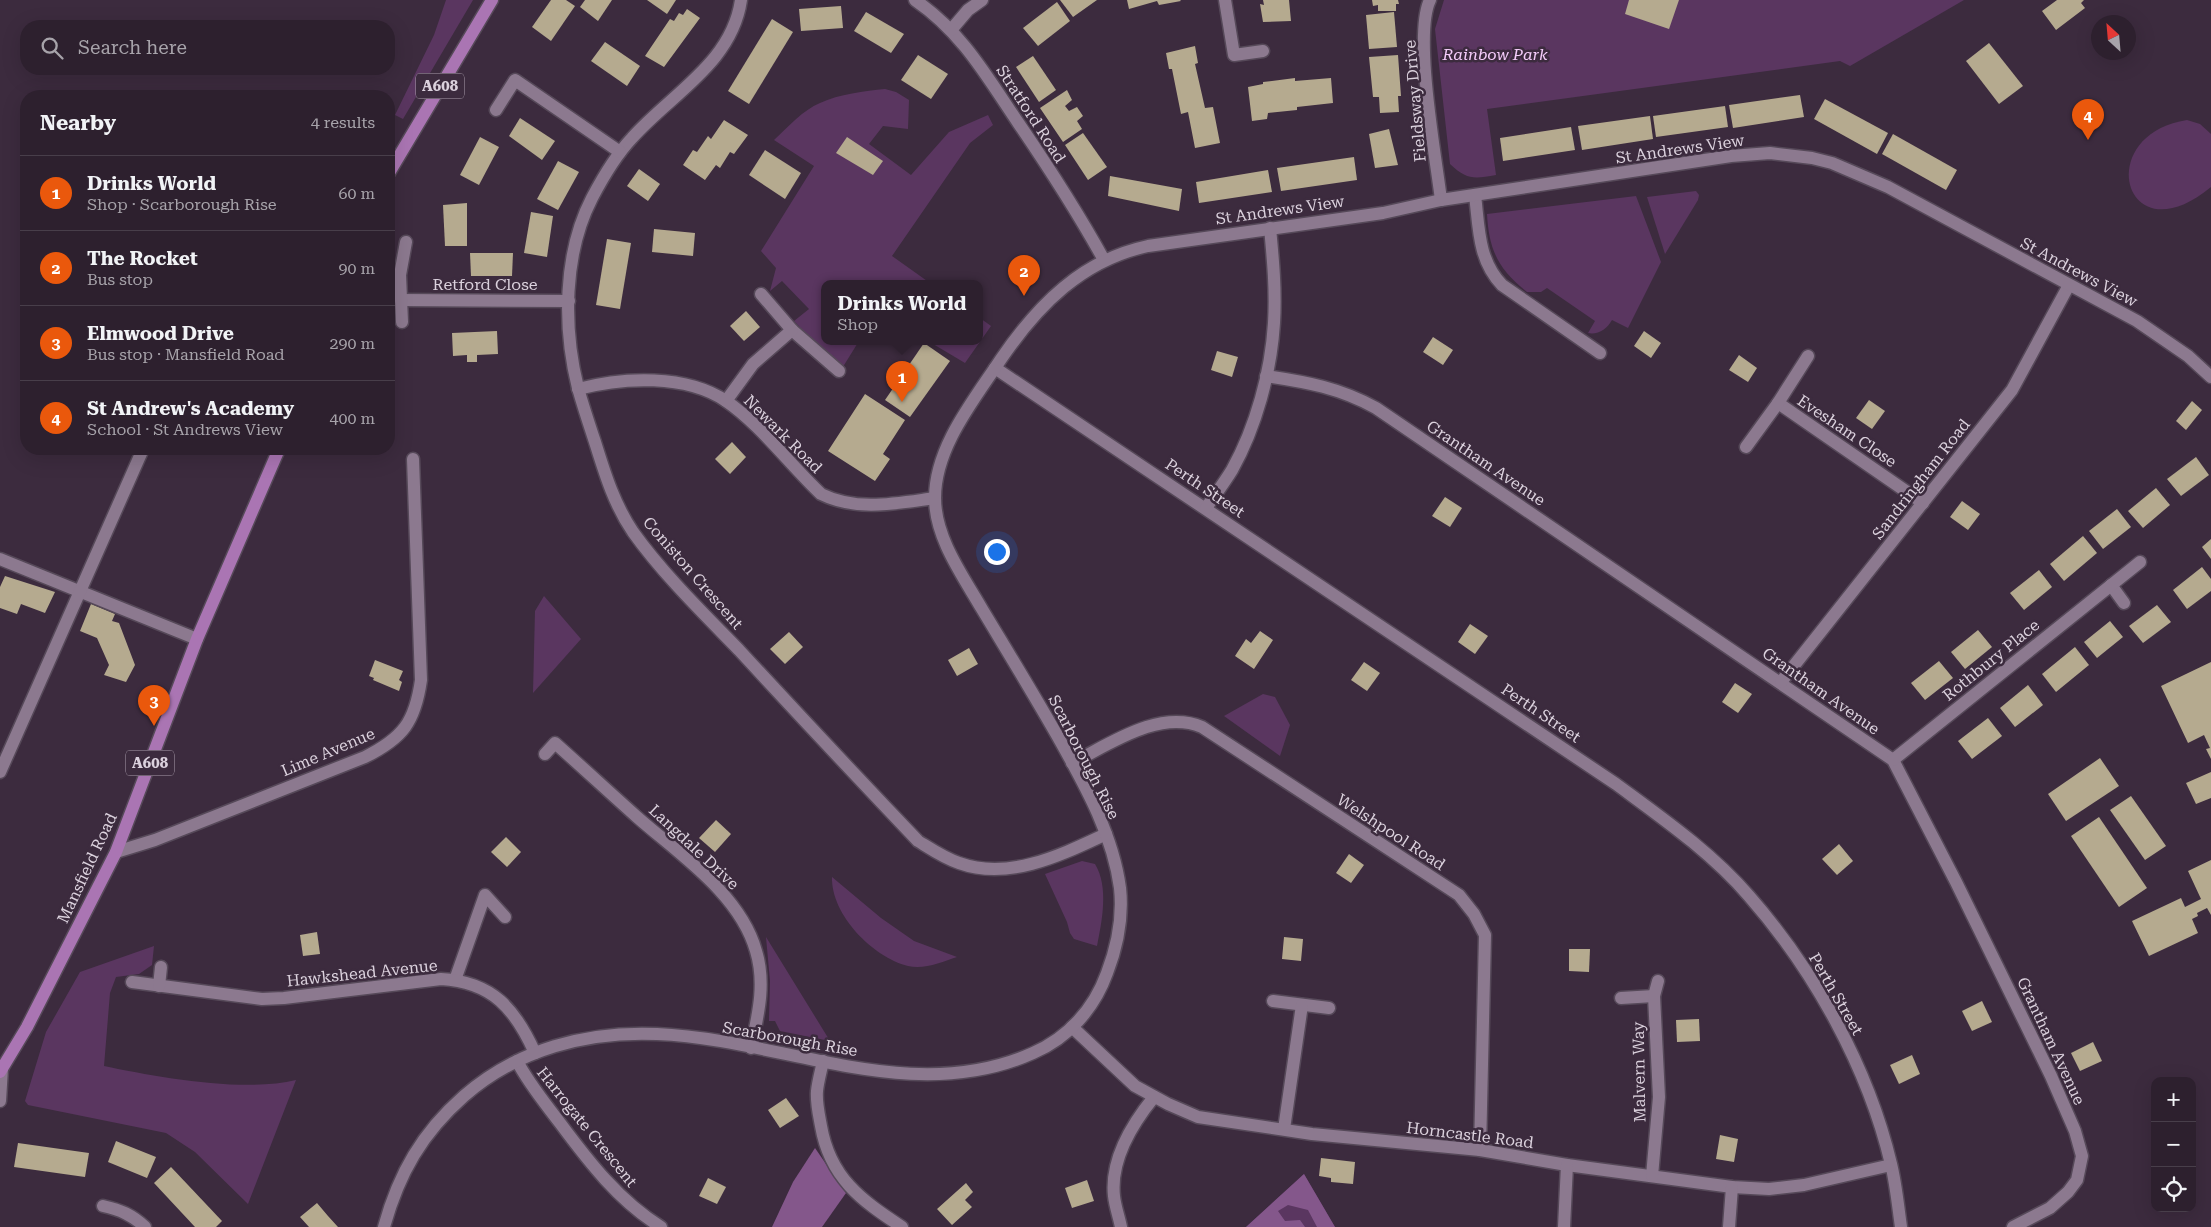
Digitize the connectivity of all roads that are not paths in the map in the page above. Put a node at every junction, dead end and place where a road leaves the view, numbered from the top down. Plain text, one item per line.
1 (492, 0) edge
2 (741, 0) edge
3 (915, 0) edge
4 (982, 0) edge
5 (1226, 0) edge
6 (1430, 0) edge
7 (951, 30) junction
8 (1263, 51) dead end
9 (496, 110) dead end
10 (620, 152) junction
11 (395, 163) edge
12 (1475, 195) junction
13 (1441, 200) junction
14 (1270, 228) junction
15 (406, 242) dead end
16 (1104, 260) junction
17 (2069, 285) junction
18 (761, 294) dead end
19 (401, 300) junction
20 (569, 301) junction
21 (402, 322) dead end
22 (792, 330) junction
23 (1600, 353) dead end
24 (1808, 356) dead end
25 (995, 368) junction
26 (839, 371) dead end
27 (1266, 376) junction
28 (2211, 377) edge
29 (578, 389) junction
30 (726, 401) junction
31 (1778, 403) junction
32 (1746, 447) dead end
33 (140, 455) edge
34 (276, 455) edge
35 (413, 459) dead end
36 (935, 498) junction
37 (1923, 503) junction
38 (1206, 508) junction
39 (0, 559) edge
40 (2140, 562) dead end
41 (2111, 585) junction
42 (79, 592) junction
43 (2124, 603) dead end
44 (197, 639) junction
45 (1781, 682) junction
46 (546, 754) dead end
47 (1893, 760) junction
48 (1072, 763) junction
49 (0, 772) edge
50 (1106, 834) junction
51 (116, 852) junction
52 (505, 917) dead end
53 (160, 967) dead end
54 (455, 980) junction
55 (1658, 981) dead end
56 (132, 982) dead end
57 (159, 986) junction
58 (1654, 996) junction
59 (1621, 998) dead end
60 (1273, 1001) dead end
61 (1302, 1005) junction
62 (1329, 1008) dead end
63 (1072, 1028) junction
64 (751, 1048) junction
65 (535, 1053) junction
66 (517, 1061) junction
67 (823, 1061) junction
68 (1, 1070) edge
69 (1154, 1097) junction
70 (0, 1101) edge
71 (1284, 1129) junction
72 (1480, 1150) junction
73 (1567, 1165) junction
74 (1891, 1165) junction
75 (1652, 1176) junction
76 (1732, 1187) junction
77 (103, 1206) dead end
78 (145, 1227) edge
79 (384, 1227) edge
80 (661, 1227) edge
81 (902, 1227) edge
82 (1121, 1227) edge
83 (1564, 1227) edge
84 (1729, 1227) edge
85 (1901, 1227) edge
86 (2013, 1227) edge

1 - 11 main road, A608
2 - 10 street, Coniston Crescent
3 - 7 street, Stratford Road
4 - 7 street
5 - 8 street
6 - 13 street, Fieldsway Drive
7 - 16 street, Stratford Road
9 - 10 street
10 - 20 street, Coniston Crescent
12 - 13 street, St Andrews View
12 - 17 street, St Andrews View
12 - 23 street
13 - 14 street, St Andrews View
14 - 16 street, St Andrews View
14 - 27 street
15 - 19 street
16 - 25 street, Scarborough Rise
17 - 28 street, St Andrews View
17 - 37 street, Sandringham Road
18 - 22 street
19 - 20 street, Retford Close
19 - 21 street
20 - 29 street, Coniston Crescent
22 - 26 street
22 - 30 street
24 - 31 street
25 - 36 street, Scarborough Rise
25 - 38 street, Perth Street
27 - 38 street
27 - 45 street, Grantham Avenue
29 - 30 street, Newark Road
29 - 50 street, Coniston Crescent
30 - 36 street, Newark Road
31 - 32 street
31 - 37 street, Evesham Close
33 - 42 street
34 - 44 main road, Mansfield Road / A608
35 - 51 street, Lime Avenue
36 - 48 street, Scarborough Rise
37 - 45 street, Sandringham Road
38 - 74 street, Perth Street
39 - 42 street
40 - 41 street, Rothbury Place
41 - 43 street
41 - 47 street, Rothbury Place
42 - 44 street
42 - 49 street
44 - 51 main road, Mansfield Road / A608
45 - 47 street, Grantham Avenue
46 - 64 street, Langdale Drive
47 - 86 street, Grantham Avenue
48 - 50 street, Scarborough Rise
48 - 72 street, Welshpool Road
50 - 63 street, Scarborough Rise
51 - 68 main road, Mansfield Road / A608
52 - 54 street
53 - 57 street
54 - 57 street, Hawkshead Avenue
54 - 65 street, Hawkshead Avenue
55 - 58 street, Malvern Way
56 - 57 street, Hawkshead Avenue
58 - 59 street, Malvern Way
58 - 75 street, Malvern Way
60 - 61 street
61 - 62 street
61 - 71 street
63 - 67 street, Scarborough Rise
63 - 69 street, Horncastle Road
64 - 65 street, Scarborough Rise
64 - 67 street, Scarborough Rise
65 - 66 street, Scarborough Rise
66 - 79 street, Scarborough Rise
66 - 80 street, Harrogate Crescent
67 - 81 street
68 - 70 street
69 - 71 street, Horncastle Road
69 - 82 street
71 - 72 street, Horncastle Road
72 - 73 street, Horncastle Road
73 - 75 street, Horncastle Road
73 - 83 street
74 - 76 street, Horncastle Road
74 - 85 street, Perth Street
75 - 76 street, Horncastle Road
76 - 84 street
77 - 78 street

